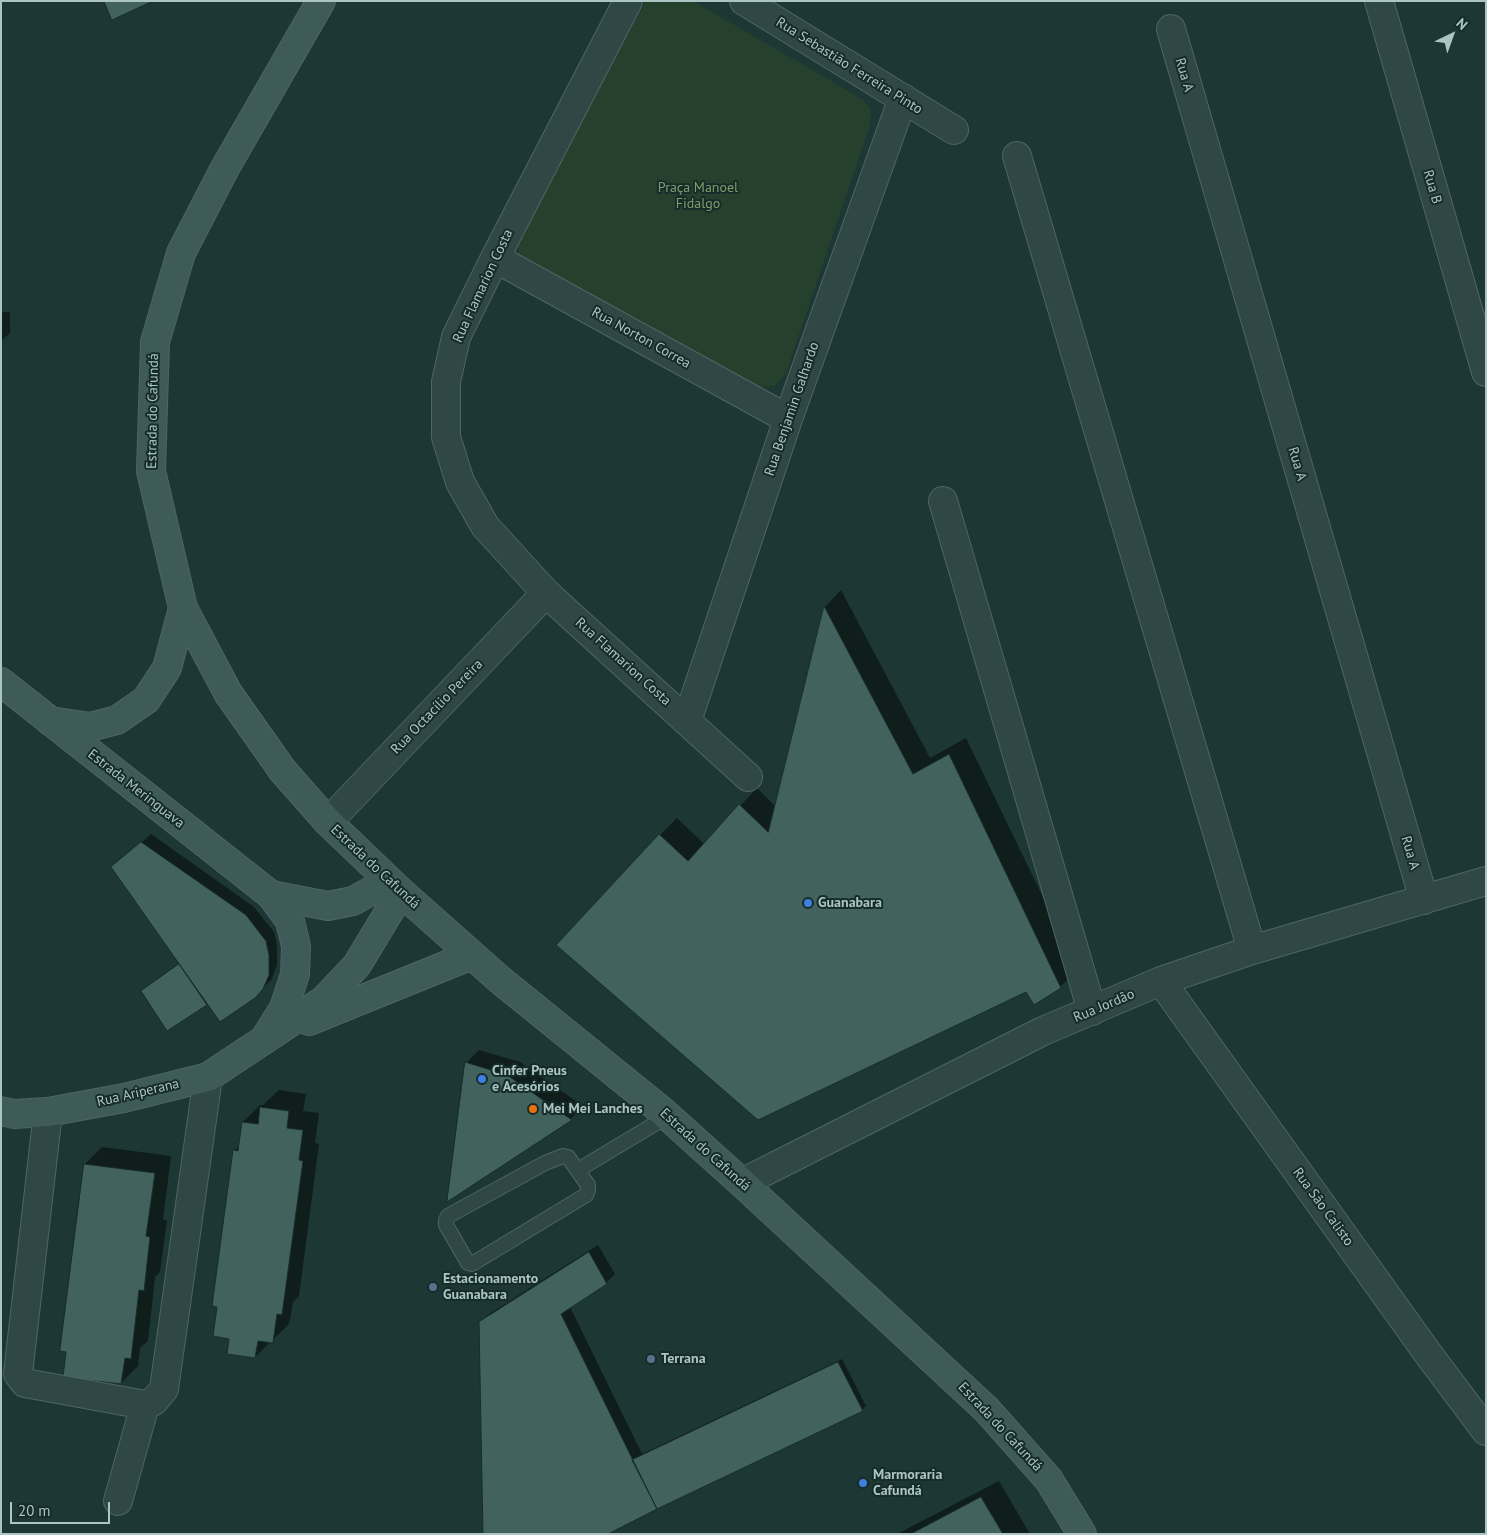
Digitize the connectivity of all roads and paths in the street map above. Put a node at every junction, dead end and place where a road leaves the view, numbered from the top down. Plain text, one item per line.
1 (321, 1) edge
2 (628, 1) edge
3 (744, 1) edge
4 (1378, 1) edge
5 (1171, 29) dead end
6 (903, 98) junction
7 (954, 130) dead end
8 (1018, 156) dead end
9 (495, 258) junction
10 (1486, 372) edge
11 (788, 418) junction
12 (943, 501) dead end
13 (546, 593) junction
14 (183, 608) junction
15 (1, 682) edge
16 (49, 720) junction
17 (687, 721) junction
18 (748, 777) dead end
19 (328, 822) junction
20 (1486, 881) edge
21 (395, 887) junction
22 (271, 895) junction
23 (1424, 900) junction
24 (1252, 950) junction
25 (472, 955) junction
26 (1161, 981) junction
27 (1092, 1011) junction
28 (264, 1040) junction
29 (208, 1077) junction
30 (1, 1112) edge
31 (48, 1112) junction
32 (668, 1116) junction
33 (578, 1170) junction
34 (742, 1183) junction
35 (145, 1405) junction
36 (1486, 1431) edge
37 (118, 1500) dead end
38 (1082, 1534) edge

1 - 14 main road, Estrada do Cafundá
2 - 9 street, Rua Flamarion Costa
3 - 6 street, Rua Sebastião Ferreira Pinto
4 - 10 street, Rua B
5 - 23 street, Rua A
6 - 7 street, Rua Sebastião Ferreira Pinto
6 - 11 street, Rua Benjamin Galhardo
8 - 24 street
9 - 11 street, Rua Norton Correa
9 - 13 street, Rua Flamarion Costa
11 - 17 street, Rua Benjamin Galhardo
12 - 27 street
13 - 17 street, Rua Flamarion Costa
13 - 19 street, Rua Octacílio Pereira
14 - 16 main road
14 - 19 main road, Estrada do Cafundá
15 - 16 main road, Estrada Meringuava
16 - 22 main road, Estrada Meringuava
17 - 18 street, Rua Flamarion Costa
19 - 21 main road, Estrada do Cafundá
20 - 23 street, Rua Jordão
21 - 22 main road, Estrada Meringuava
21 - 25 main road, Estrada do Cafundá
21 - 28 main road, Rua Ariperana
22 - 28 main road, Estrada Meringuava
23 - 24 street, Rua Jordão
24 - 26 street, Rua Jordão
25 - 28 main road, Rua Ariperana
25 - 32 main road, Estrada do Cafundá
26 - 27 street, Rua Jordão
26 - 36 street, Rua São Calisto
27 - 34 street, Rua Jordão
28 - 29 main road, Rua Ariperana
29 - 31 main road, Rua Ariperana
29 - 35 street
30 - 31 main road, Rua Ariperana
31 - 35 street
32 - 33 lane
32 - 34 main road, Estrada do Cafundá
33 - 33 lane
34 - 38 main road, Estrada do Cafundá
35 - 37 street

